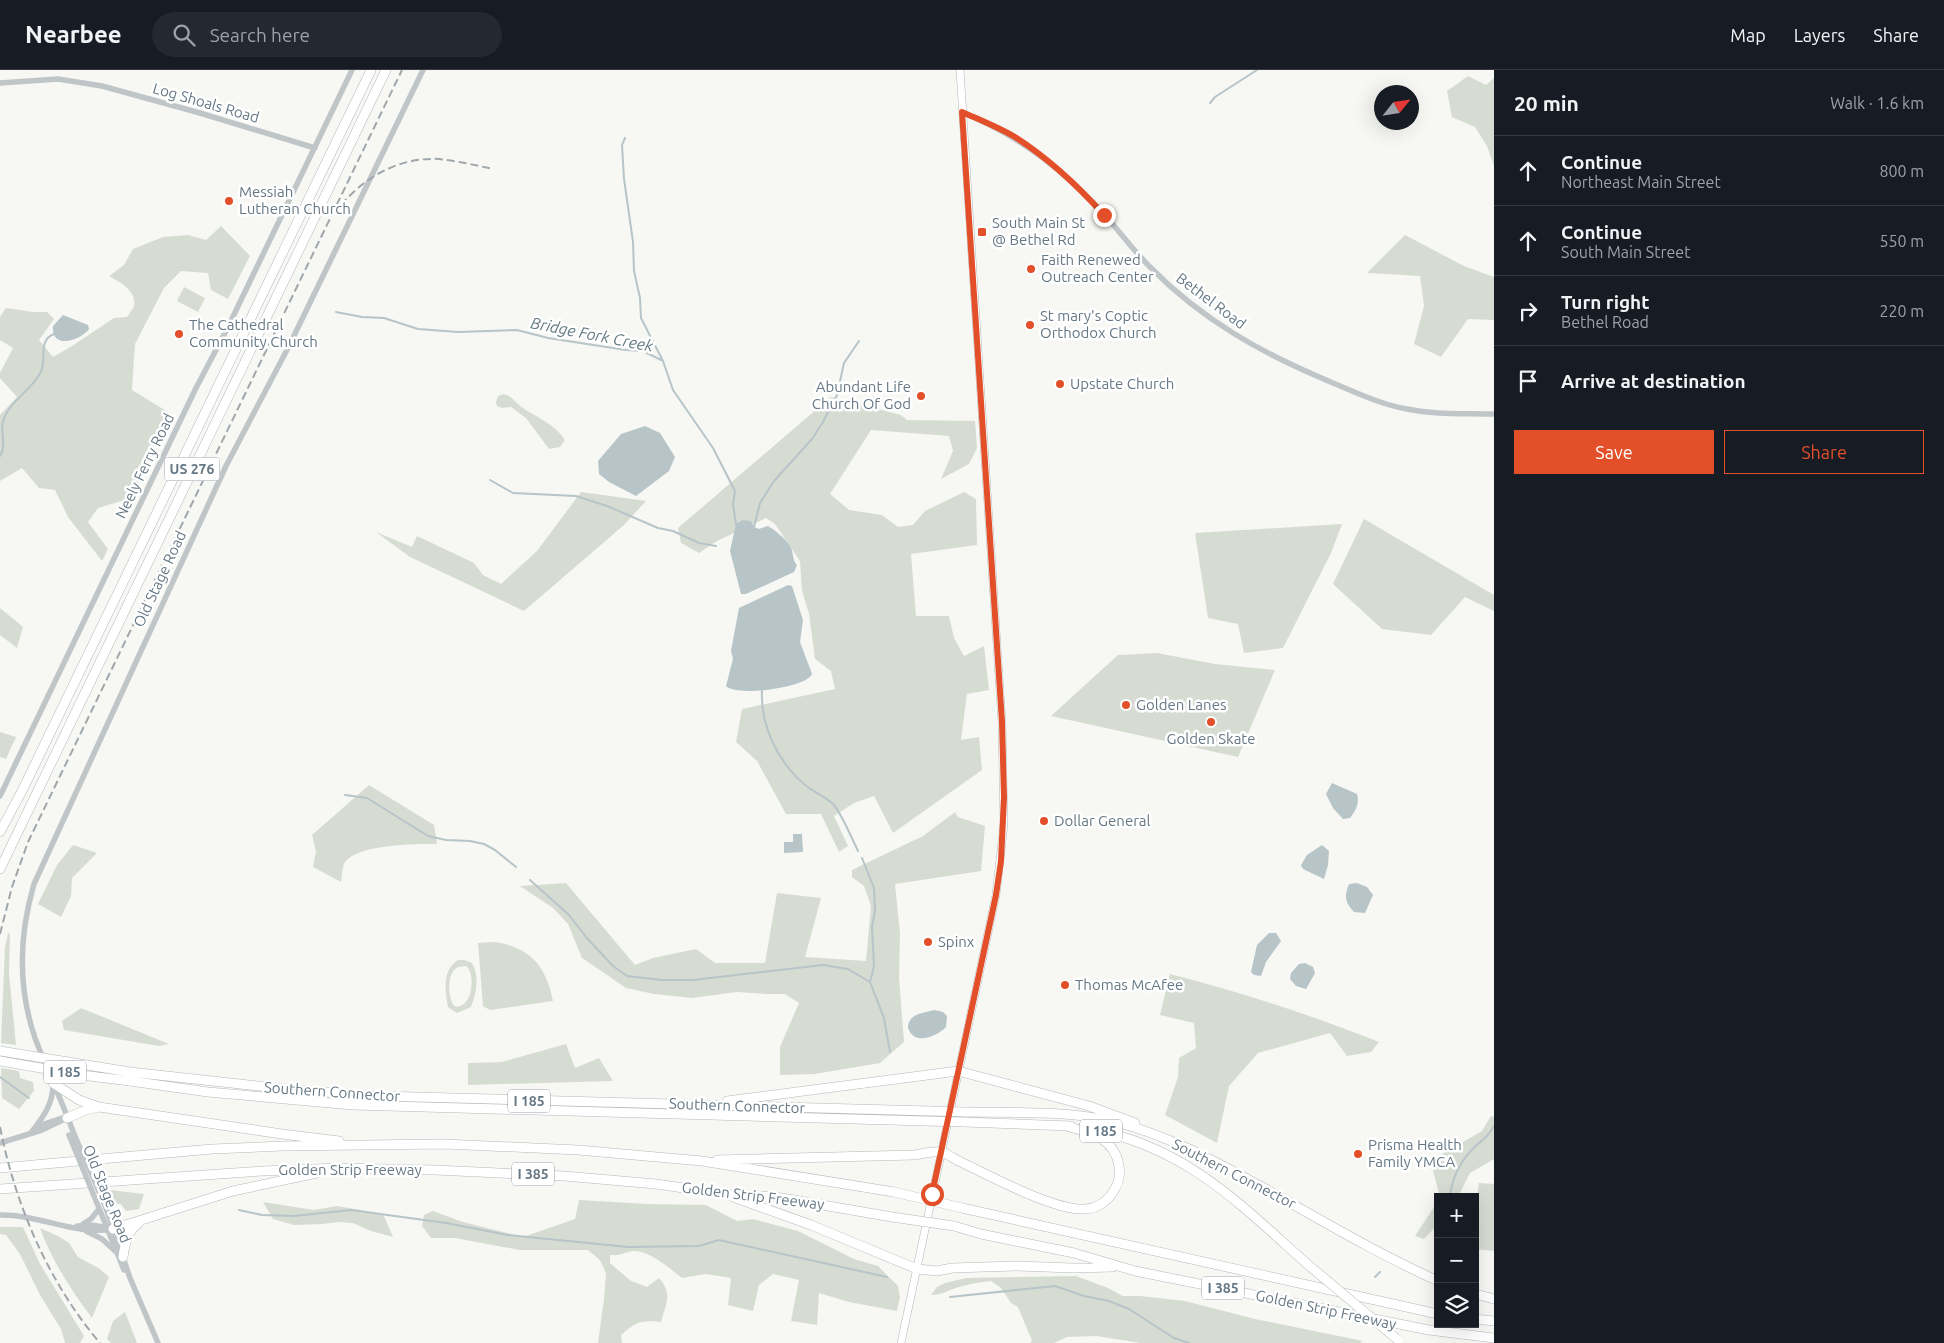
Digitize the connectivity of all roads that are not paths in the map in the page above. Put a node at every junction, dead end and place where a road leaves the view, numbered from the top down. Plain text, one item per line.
1 (352, 70) edge
2 (371, 70) edge
3 (386, 70) edge
4 (423, 70) edge
5 (960, 70) edge
6 (0, 83) edge
7 (962, 112) junction
8 (314, 148) junction
9 (1494, 414) edge
10 (0, 796) edge
11 (0, 832) edge
12 (0, 869) edge
13 (0, 1051) edge
14 (0, 1061) edge
15 (958, 1071) junction
16 (130, 1077) junction
17 (53, 1083) junction
18 (699, 1105) junction
19 (99, 1107) junction
20 (67, 1118) junction
21 (1066, 1126) junction
22 (31, 1133) junction
23 (0, 1143) edge
24 (377, 1145) junction
25 (1188, 1147) junction
26 (941, 1152) junction
27 (702, 1161) junction
28 (0, 1168) edge
29 (340, 1168) junction
30 (0, 1188) edge
31 (725, 1194) junction
32 (101, 1208) junction
33 (0, 1215) edge
34 (143, 1219) junction
35 (82, 1227) junction
36 (110, 1229) junction
37 (120, 1255) junction
38 (1120, 1266) junction
39 (917, 1270) junction
40 (1434, 1279) edge
41 (1479, 1295) edge
42 (1494, 1299) edge
43 (1434, 1313) edge
44 (1479, 1319) edge
45 (1494, 1321) edge
46 (1494, 1338) edge
47 (1400, 1341) edge
48 (158, 1343) edge
49 (901, 1343) edge

1 - 8 street, Neely Ferry Road
2 - 11 highway, US 276
3 - 12 highway, US 276
4 - 17 street, Old Stage Road
5 - 7 main road
6 - 8 street, Log Shoals Road
7 - 9 street, Bethel Road
7 - 15 main road
8 - 10 street, Neely Ferry Road
13 - 16 highway, Southern Connector / I 185, bridge
14 - 16 highway, Southern Connector / I 185, bridge
15 - 18 highway
15 - 25 highway
15 - 26 main road
16 - 18 highway, Southern Connector / I 185
16 - 21 highway, Southern Connector / I 185, bridge
17 - 19 highway
17 - 20 street, Old Stage Road
17 - 22 street
18 - 25 highway, Southern Connector / I 185, bridge
19 - 20 highway
19 - 24 highway
20 - 22 street
20 - 32 street, Old Stage Road, bridge
21 - 26 highway
21 - 47 highway, Southern Connector / I 185, bridge
22 - 23 street
24 - 27 highway, Golden Strip Freeway / I 385
24 - 28 highway, Golden Strip Freeway / I 385
25 - 40 highway, Southern Connector / I 185
26 - 27 highway
26 - 39 main road
27 - 43 highway, Golden Strip Freeway / I 385, bridge
29 - 30 highway, Golden Strip Freeway / I 385
29 - 31 highway, Golden Strip Freeway / I 385
29 - 34 highway
31 - 38 highway, Golden Strip Freeway / I 385, bridge
31 - 39 highway
32 - 35 street
32 - 36 street, Old Stage Road
33 - 35 street
34 - 36 highway
34 - 37 highway
35 - 36 street
35 - 37 street
36 - 37 street, Old Stage Road
37 - 48 street, Old Stage Road
38 - 39 highway
38 - 46 highway, Golden Strip Freeway / I 385
39 - 49 main road
41 - 42 highway
44 - 45 highway

